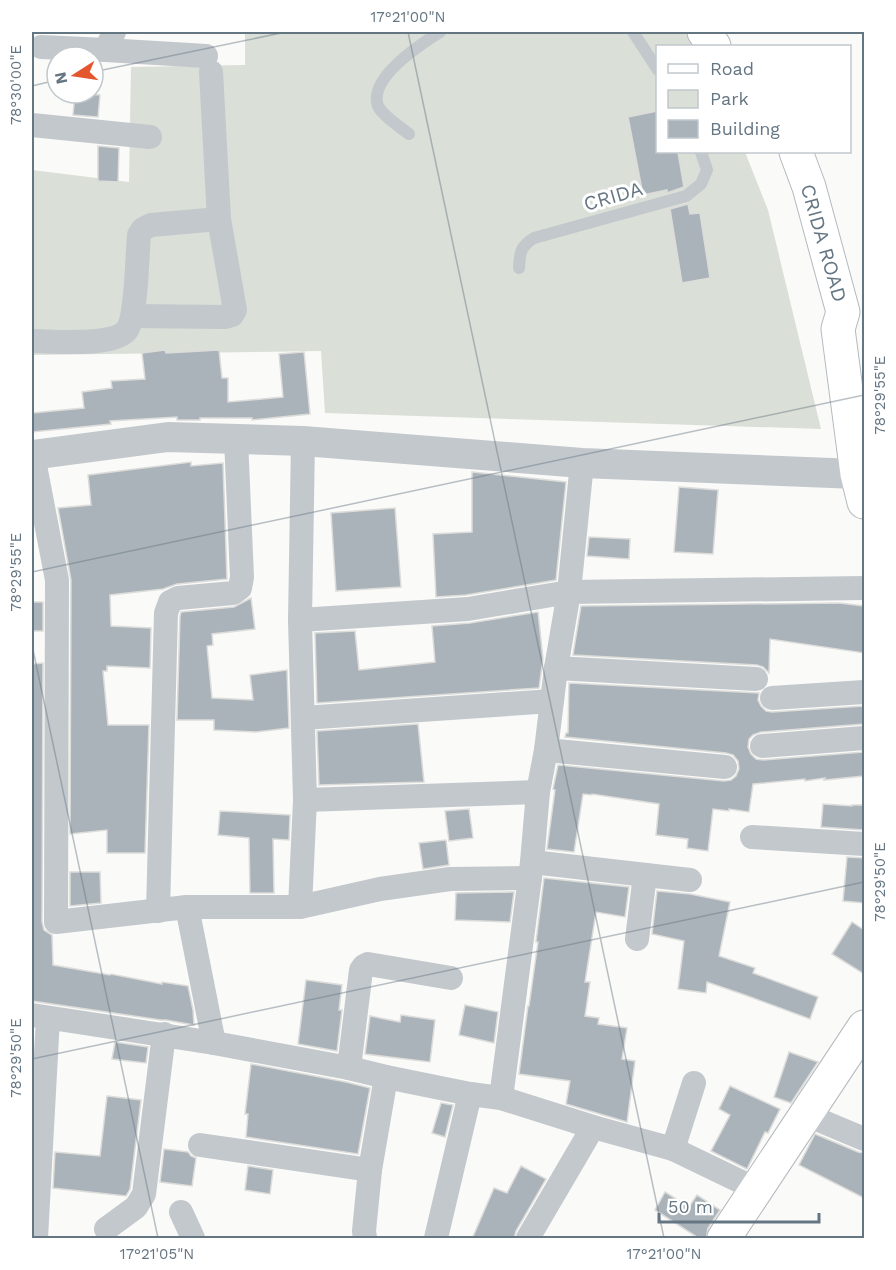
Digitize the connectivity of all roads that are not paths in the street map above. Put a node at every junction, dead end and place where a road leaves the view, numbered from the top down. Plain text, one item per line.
1 (440, 32) edge
2 (633, 32) edge
3 (704, 32) edge
4 (729, 32) edge
5 (110, 41) edge
6 (713, 45) edge
7 (738, 45) edge
8 (40, 47) edge
9 (656, 68) edge
10 (32, 125) edge
11 (409, 134) dead end
12 (150, 137) dead end
13 (701, 153) edge
14 (787, 156) edge
15 (219, 219) junction
16 (519, 268) dead end
17 (133, 316) junction
18 (32, 341) edge
19 (236, 439) junction
20 (303, 441) junction
21 (32, 455) edge
22 (582, 463) junction
23 (861, 488) edge
24 (864, 588) edge
25 (569, 592) junction
26 (300, 620) junction
27 (556, 668) junction
28 (756, 679) dead end
29 (864, 692) edge
30 (772, 698) dead end
31 (552, 701) junction
32 (303, 718) junction
33 (864, 738) edge
34 (762, 746) dead end
35 (546, 750) junction
36 (725, 767) dead end
37 (538, 792) junction
38 (305, 800) junction
39 (752, 837) dead end
40 (864, 844) edge
41 (531, 870) junction
42 (645, 875) junction
43 (690, 880) dead end
44 (187, 907) junction
45 (300, 907) junction
46 (158, 911) junction
47 (638, 939) dead end
48 (451, 978) dead end
49 (40, 1017) edge
50 (864, 1027) edge
51 (164, 1034) junction
52 (214, 1043) junction
53 (349, 1068) junction
54 (386, 1077) junction
55 (694, 1083) dead end
56 (470, 1094) junction
57 (501, 1098) junction
58 (807, 1115) junction
59 (593, 1126) junction
60 (864, 1139) edge
61 (200, 1144) dead end
62 (673, 1149) junction
63 (370, 1170) junction
64 (758, 1190) junction
65 (181, 1212) dead end
66 (106, 1228) dead end
67 (36, 1239) edge
68 (193, 1239) edge
69 (365, 1239) edge
70 (436, 1239) edge
71 (528, 1239) edge
72 (724, 1239) edge

1 - 11 lane
2 - 9 lane
3 - 6 main road
4 - 7 main road
5 - 8 street
5 - 15 street
10 - 12 street
13 - 16 lane, CRIDA
14 - 23 main road, CRIDA ROAD
15 - 17 street
15 - 17 street
17 - 18 street
19 - 20 street
19 - 21 street
19 - 46 street
20 - 22 street
20 - 26 street
21 - 46 street
22 - 23 street
22 - 25 street
24 - 25 street
25 - 26 street
25 - 27 street
26 - 32 street
27 - 28 street
27 - 31 street
29 - 30 street
31 - 32 street
31 - 35 street
32 - 38 street
33 - 34 street
35 - 36 street
35 - 37 street
37 - 38 street
37 - 41 street
38 - 45 street
39 - 40 street
41 - 42 street
41 - 45 street
41 - 57 street
42 - 43 street
42 - 47 street
44 - 45 street
44 - 46 street
44 - 52 street
48 - 53 street
49 - 51 street
49 - 67 street
50 - 58 main road
51 - 52 street
51 - 66 street
52 - 53 street
53 - 54 street
54 - 56 street
54 - 63 street
55 - 62 street
56 - 57 street
56 - 70 street
57 - 59 street
58 - 60 street
58 - 64 main road
59 - 62 street
59 - 71 street
61 - 63 street
62 - 64 street
63 - 69 street
64 - 72 main road
65 - 68 street

